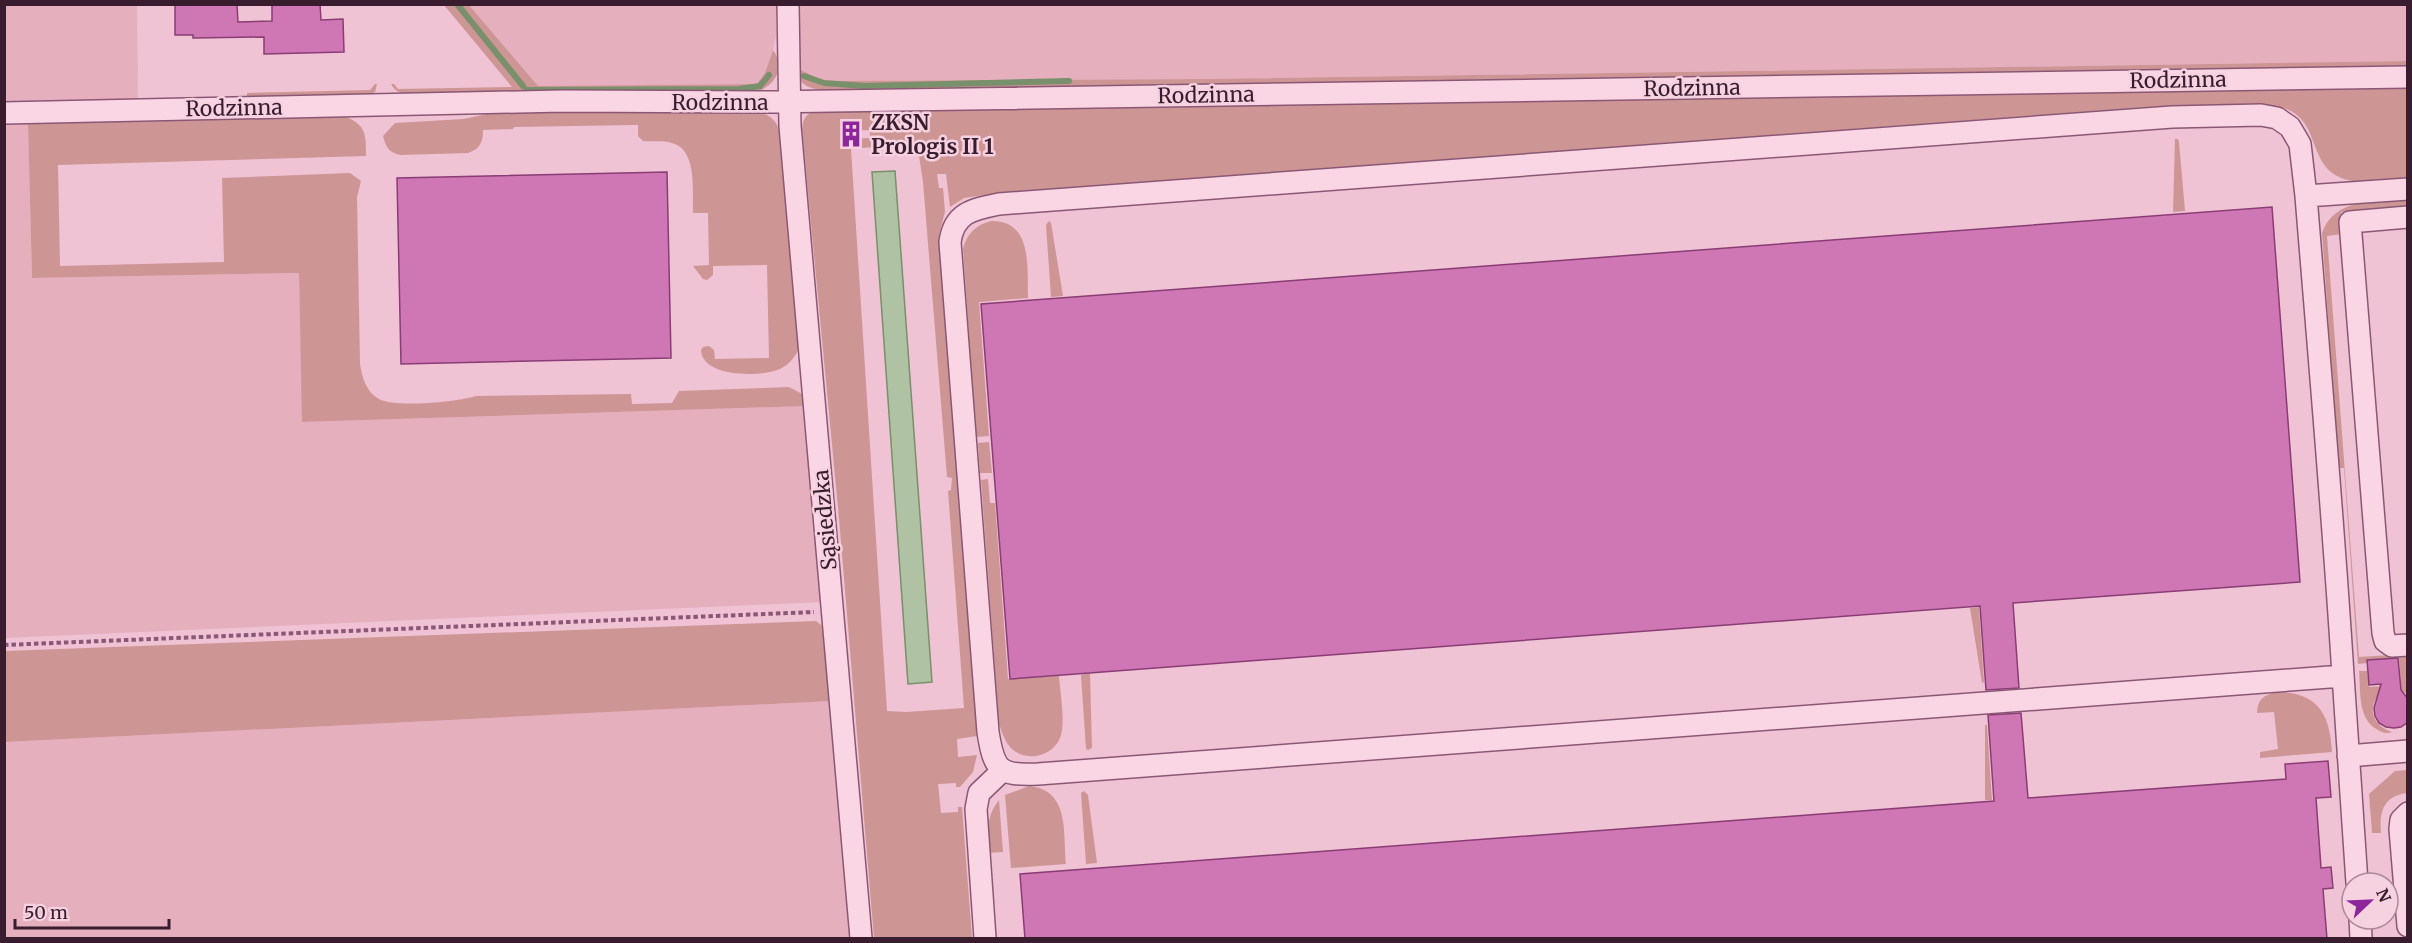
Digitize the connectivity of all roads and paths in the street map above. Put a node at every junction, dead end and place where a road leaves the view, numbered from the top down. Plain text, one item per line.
1 (788, 4) edge
2 (2408, 77) edge
3 (788, 102) junction
4 (4, 113) edge
5 (2408, 189) edge
6 (2306, 196) junction
7 (2408, 217) edge
8 (833, 611) junction
9 (4, 645) edge
10 (2408, 645) edge
11 (2343, 676) junction
12 (2408, 751) edge
13 (2348, 756) junction
14 (1002, 771) junction
15 (2408, 813) edge
16 (2356, 871) edge
17 (2408, 926) edge
18 (861, 939) edge
19 (985, 939) edge

1 - 3 street, Sąsiedzka
2 - 3 street, Rodzinna
3 - 4 street, Rodzinna
3 - 8 street, Sąsiedzka
5 - 6 street
6 - 11 street
6 - 14 street
7 - 10 street
8 - 9 path
8 - 18 street, Sąsiedzka
11 - 13 street
11 - 14 street
12 - 13 street
13 - 16 street
14 - 19 street
15 - 17 street

